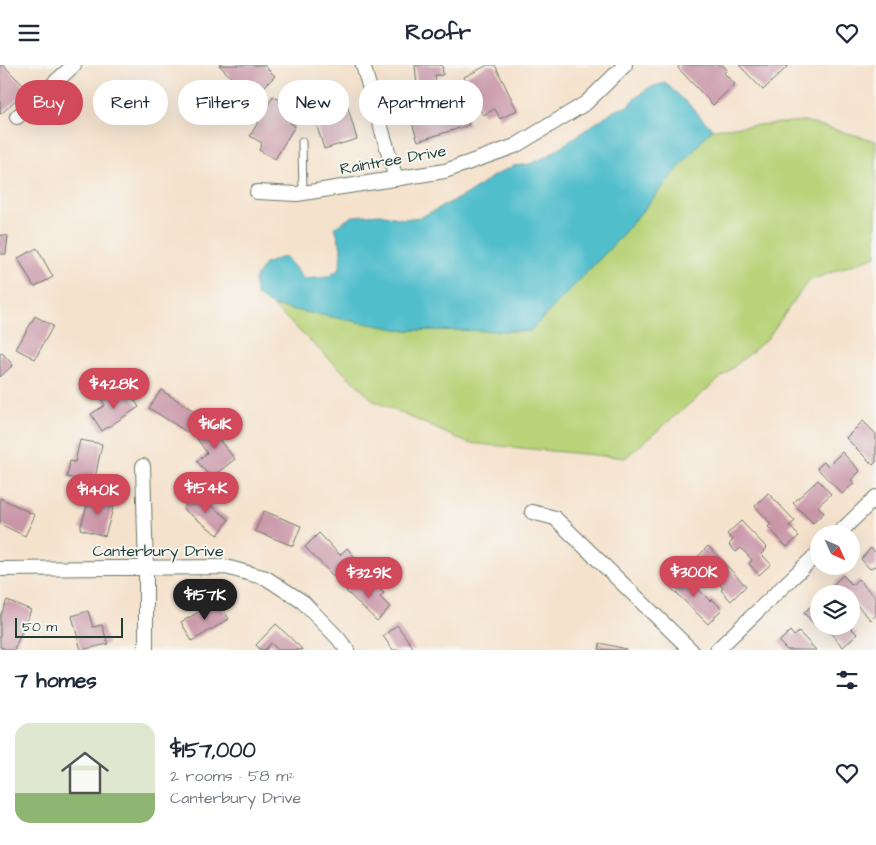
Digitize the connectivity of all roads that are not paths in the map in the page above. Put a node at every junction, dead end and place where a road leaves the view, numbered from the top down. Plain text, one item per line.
1 (74, 65) edge
2 (363, 65) edge
3 (625, 65) edge
4 (58, 80) edge
5 (302, 142) dead end
6 (396, 179) junction
7 (257, 192) dead end
8 (303, 193) junction
9 (143, 466) dead end
10 (876, 497) edge
11 (532, 512) dead end
12 (847, 525) edge
13 (810, 561) edge
14 (0, 569) edge
15 (146, 569) junction
16 (146, 650) edge
17 (347, 650) edge
18 (691, 650) edge
19 (717, 650) edge

1 - 4 street
2 - 6 street
3 - 6 street, Raintree Drive
5 - 8 lane
6 - 8 street, Raintree Drive
7 - 8 street, Raintree Drive
9 - 15 street
10 - 12 street
11 - 18 street
13 - 19 street
14 - 15 street, Canterbury Drive
15 - 16 street
15 - 17 street, Canterbury Drive

